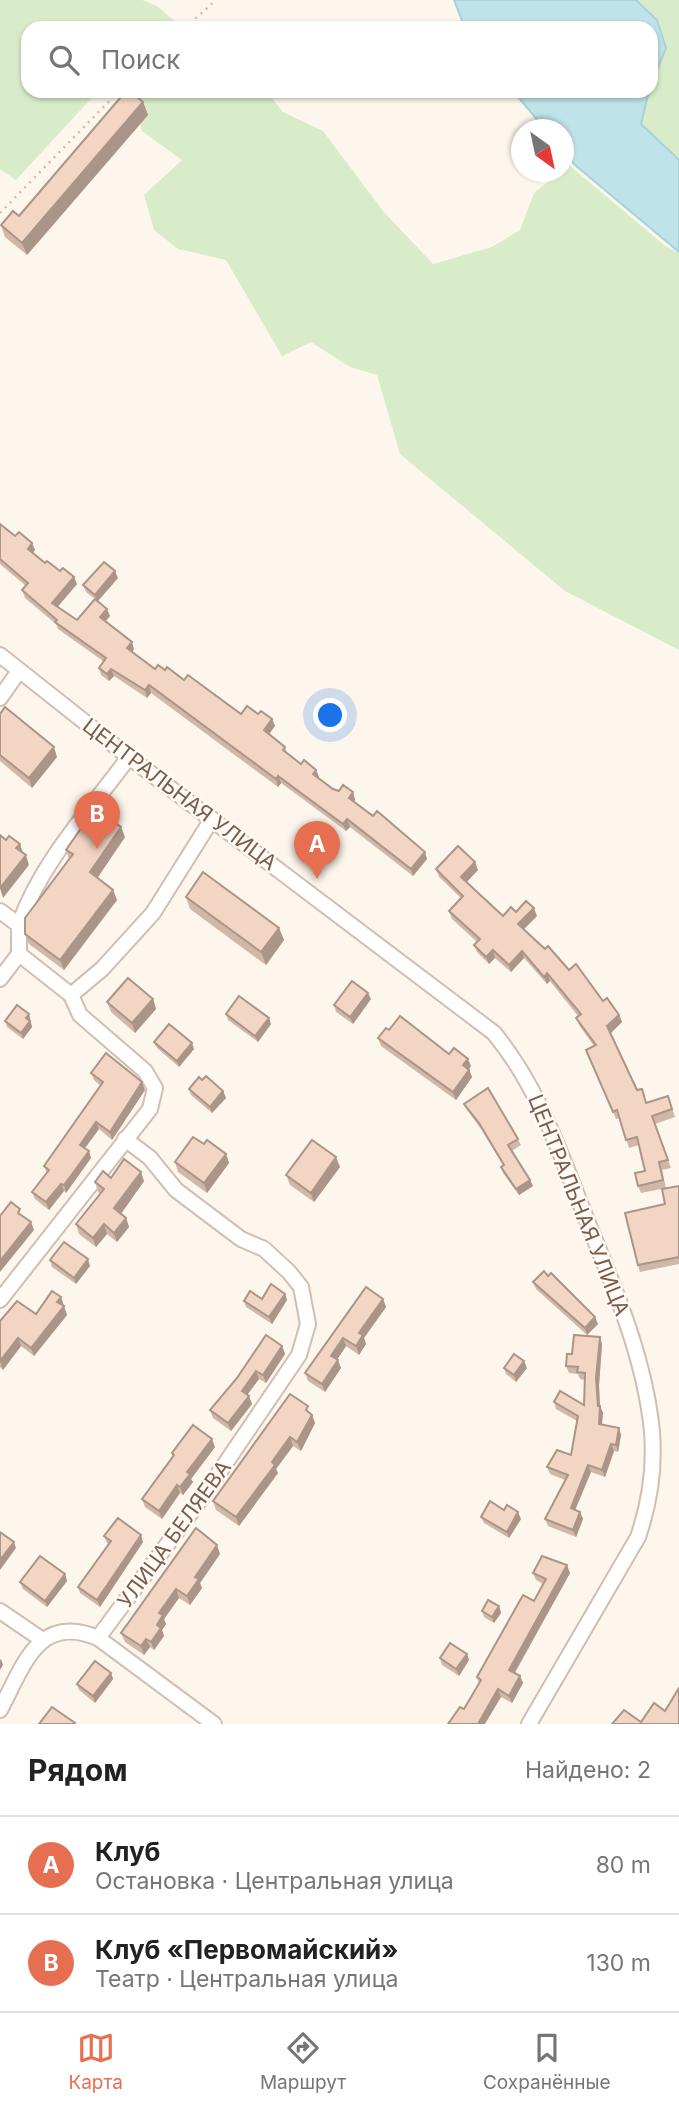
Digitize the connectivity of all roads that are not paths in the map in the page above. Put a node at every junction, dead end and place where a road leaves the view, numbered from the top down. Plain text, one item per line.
1 (0, 656) edge
2 (19, 671) junction
3 (0, 698) edge
4 (129, 757) junction
5 (212, 819) junction
6 (0, 911) edge
7 (19, 925) junction
8 (19, 954) junction
9 (0, 979) edge
10 (71, 995) junction
11 (125, 1139) junction
12 (0, 1300) edge
13 (0, 1611) edge
14 (98, 1638) junction
15 (41, 1639) junction
16 (0, 1710) edge
17 (214, 1723) edge
18 (529, 1724) edge

1 - 2 street, ЦЕНТРАЛЬНАЯ УЛИЦА
2 - 3 street
2 - 4 street, ЦЕНТРАЛЬНАЯ УЛИЦА
4 - 5 street, ЦЕНТРАЛЬНАЯ УЛИЦА
4 - 7 street
5 - 10 street
5 - 18 street, ЦЕНТРАЛЬНАЯ УЛИЦА
6 - 7 street
7 - 8 street
8 - 9 street
8 - 10 street
10 - 11 street
11 - 12 street
11 - 14 street, УЛИЦА БЕЛЯЕВА
13 - 15 street
14 - 15 street
14 - 17 street
15 - 16 street

